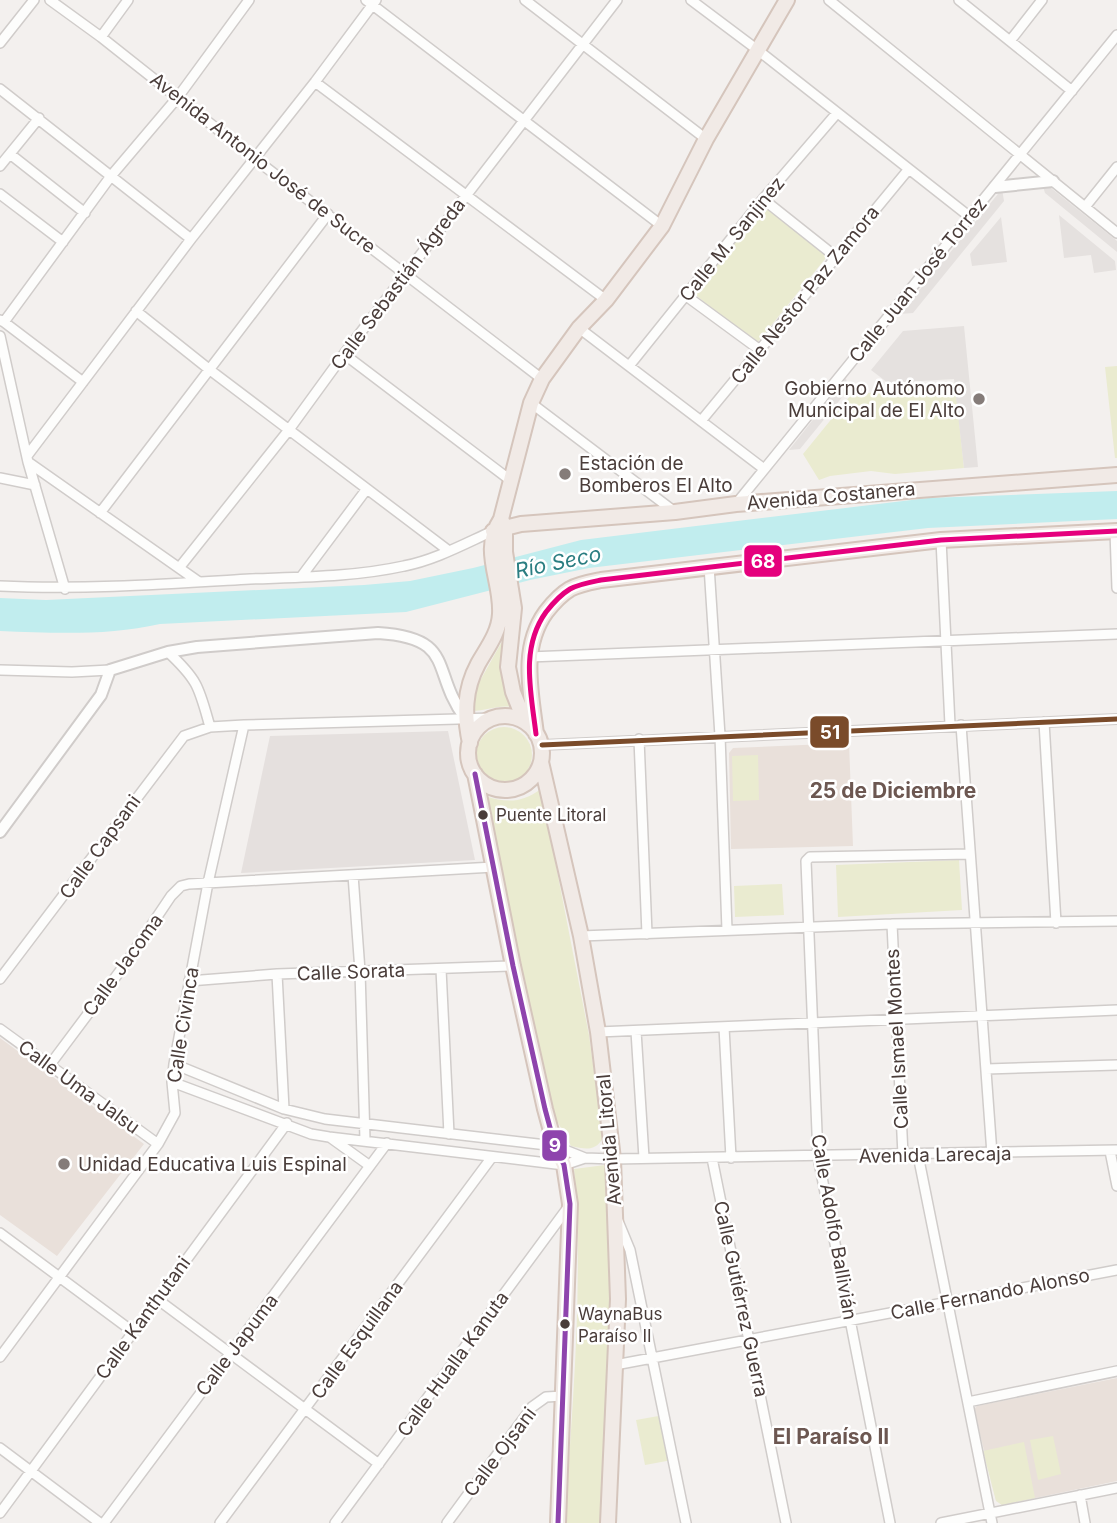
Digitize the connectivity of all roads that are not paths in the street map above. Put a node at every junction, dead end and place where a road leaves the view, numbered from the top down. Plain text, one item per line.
1 (34, 0) edge
2 (50, 0) edge
3 (128, 0) edge
4 (249, 0) edge
5 (525, 0) edge
6 (617, 0) edge
7 (691, 0) edge
8 (787, 0) edge
9 (829, 0) edge
10 (959, 0) edge
11 (1042, 0) edge
12 (372, 2) edge
13 (1117, 35) edge
14 (101, 37) junction
15 (1010, 41) junction
16 (0, 43) edge
17 (583, 44) junction
18 (759, 51) junction
19 (315, 82) junction
20 (0, 89) edge
21 (1072, 91) junction
22 (177, 97) junction
23 (837, 113) junction
24 (39, 118) junction
25 (525, 121) junction
26 (706, 139) junction
27 (9, 154) junction
28 (1020, 155) junction
29 (254, 159) junction
30 (0, 166) edge
31 (1117, 167) edge
32 (908, 170) junction
33 (111, 176) junction
34 (1053, 181) junction
35 (995, 187) junction
36 (0, 194) edge
37 (466, 196) junction
38 (763, 199) junction
39 (1085, 207) junction
40 (85, 213) junction
41 (328, 215) junction
42 (970, 217) junction
43 (662, 226) junction
44 (1117, 233) edge
45 (191, 239) junction
46 (63, 242) junction
47 (836, 257) junction
48 (406, 274) junction
49 (685, 295) junction
50 (606, 300) junction
51 (136, 311) junction
52 (2, 321) edge
53 (579, 328) junction
54 (0, 336) edge
55 (760, 350) junction
56 (344, 354) junction
57 (629, 366) junction
58 (210, 370) junction
59 (542, 379) junction
60 (83, 382) junction
61 (531, 403) junction
62 (701, 421) junction
63 (288, 430) junction
64 (27, 459) junction
65 (764, 469) junction
66 (1117, 475) edge
67 (0, 478) edge
68 (510, 480) junction
69 (35, 485) junction
70 (366, 490) junction
71 (736, 504) junction
72 (675, 512) junction
73 (100, 513) junction
74 (499, 526) junction
75 (1116, 531) edge
76 (941, 540) junction
77 (449, 551) junction
78 (709, 566) junction
79 (179, 568) junction
80 (301, 577) junction
81 (200, 582) junction
82 (0, 586) edge
83 (1117, 588) edge
84 (65, 589) junction
85 (506, 599) junction
86 (1117, 634) edge
87 (946, 641) junction
88 (713, 650) junction
89 (168, 652) junction
90 (529, 657) junction
91 (110, 670) junction
92 (1, 671) edge
93 (465, 718) junction
94 (493, 719) junction
95 (1117, 719) edge
96 (525, 722) junction
97 (1044, 722) junction
98 (244, 725) junction
99 (950, 725) junction
100 (961, 725) junction
101 (209, 727) junction
102 (720, 736) junction
103 (539, 739) junction
104 (639, 739) junction
105 (470, 743) junction
106 (541, 762) junction
107 (475, 774) junction
108 (0, 832) edge
109 (970, 855) junction
110 (494, 867) junction
111 (353, 875) junction
112 (208, 883) junction
113 (1117, 921) edge
114 (1056, 923) junction
115 (892, 924) junction
116 (975, 924) junction
117 (807, 927) junction
118 (727, 930) junction
119 (647, 934) junction
120 (581, 936) junction
121 (513, 966) junction
122 (442, 969) junction
123 (360, 971) junction
124 (277, 974) junction
125 (0, 979) edge
126 (189, 981) junction
127 (1117, 1010) edge
128 (982, 1016) junction
129 (896, 1019) junction
130 (812, 1023) junction
131 (724, 1027) junction
132 (0, 1029) edge
133 (636, 1031) junction
134 (598, 1032) junction
135 (174, 1064) junction
136 (1117, 1065) edge
137 (49, 1066) junction
138 (986, 1069) junction
139 (172, 1082) junction
140 (284, 1109) junction
141 (286, 1123) junction
142 (366, 1124) junction
143 (449, 1134) junction
144 (329, 1137) junction
145 (365, 1140) junction
146 (387, 1143) junction
147 (158, 1144) junction
148 (555, 1146) junction
149 (1114, 1150) edge
150 (992, 1154) junction
151 (902, 1155) junction
152 (918, 1155) junction
153 (492, 1157) junction
154 (818, 1157) junction
155 (585, 1158) junction
156 (644, 1158) junction
157 (712, 1158) junction
158 (731, 1158) junction
159 (612, 1159) junction
160 (370, 1166) junction
161 (564, 1166) junction
162 (1117, 1186) edge
163 (570, 1204) junction
164 (616, 1216) junction
165 (0, 1235) edge
166 (1117, 1270) edge
167 (58, 1276) junction
168 (157, 1299) junction
169 (948, 1303) junction
170 (849, 1321) junction
171 (132, 1331) junction
172 (750, 1340) junction
173 (231, 1354) junction
174 (0, 1357) edge
175 (651, 1359) junction
176 (615, 1366) junction
177 (1117, 1371) edge
178 (562, 1396) junction
179 (968, 1402) junction
180 (305, 1409) junction
181 (0, 1448) edge
182 (379, 1464) junction
183 (31, 1471) junction
184 (1117, 1488) edge
185 (1080, 1495) junction
186 (0, 1513) edge
187 (991, 1518) edge
188 (102, 1523) edge
189 (220, 1523) edge
190 (335, 1523) edge
191 (447, 1523) edge
192 (558, 1523) edge
193 (608, 1523) edge
194 (686, 1523) edge
195 (786, 1523) edge
196 (890, 1523) edge
197 (941, 1523) edge
198 (1086, 1523) edge

1 - 16 street
2 - 14 street, Avenida Antonio José de Sucre
3 - 14 street
4 - 22 street
5 - 17 street
6 - 17 street, Calle Sebastián Ágreda
7 - 18 street
8 - 18 main road
9 - 28 street
10 - 15 street
11 - 15 street
12 - 19 street
12 - 25 street
13 - 21 street, Calle Juan José Torrez
14 - 22 street, Avenida Antonio José de Sucre
15 - 21 street
17 - 25 street, Calle Sebastián Ágreda
17 - 26 street
18 - 23 street
18 - 26 main road
19 - 29 street
19 - 37 street
20 - 24 street
21 - 28 street, Calle Juan José Torrez
22 - 29 street, Avenida Antonio José de Sucre
22 - 33 street
23 - 32 street
23 - 38 street, Calle M. Sanjinez
24 - 27 street
24 - 33 street
25 - 37 street, Calle Sebastián Ágreda
25 - 43 street
26 - 43 main road
27 - 30 street
27 - 40 street
28 - 34 street
28 - 35 street, Calle Juan José Torrez
29 - 41 street, Avenida Antonio José de Sucre
29 - 45 street
31 - 39 street
32 - 42 street
32 - 47 street, Calle Nestor Paz Zamora
33 - 40 street
33 - 45 street
34 - 35 street
34 - 39 street
35 - 42 street, Calle Juan José Torrez
36 - 46 street
37 - 48 street, Calle Sebastián Ágreda
37 - 50 street
38 - 47 street
38 - 49 street, Calle M. Sanjinez
39 - 44 street
40 - 46 street
41 - 48 street, Avenida Antonio José de Sucre
41 - 58 street
42 - 65 street, Calle Juan José Torrez
43 - 50 main road
45 - 51 street
46 - 52 street
47 - 55 street, Calle Nestor Paz Zamora
48 - 56 street, Calle Sebastián Ágreda
48 - 59 street, Avenida Antonio José de Sucre
49 - 55 street
49 - 57 street, Calle M. Sanjinez
50 - 53 main road
51 - 58 street
51 - 60 street
52 - 60 street
53 - 57 street
53 - 59 main road
54 - 64 street
55 - 62 street, Calle Nestor Paz Zamora
56 - 63 street, Calle Sebastián Ágreda
56 - 68 street
57 - 62 street
58 - 63 street
58 - 73 street
59 - 61 main road
60 - 64 street
61 - 68 main road
61 - 72 street
62 - 65 street
63 - 70 street
63 - 79 street, Calle Sebastián Ágreda
64 - 69 street
64 - 73 street
65 - 71 street, Calle Juan José Torrez
66 - 71 main road, Avenida Costanera
67 - 69 street
68 - 74 main road
69 - 84 street
70 - 77 street
70 - 80 street
71 - 72 main road, Avenida Costanera
72 - 74 main road, Avenida Costanera
73 - 79 street
74 - 77 street
74 - 85 main road
75 - 76 main road
75 - 83 street
76 - 78 main road
76 - 87 street
77 - 80 street
78 - 88 street
78 - 90 main road
79 - 81 street
80 - 81 street
81 - 84 street
82 - 84 street
85 - 93 main road
85 - 96 main road
86 - 87 street
87 - 88 street
87 - 99 street
88 - 90 street
88 - 102 street
89 - 91 street
89 - 93 street
89 - 101 street
90 - 103 main road
91 - 92 street
91 - 108 street
93 - 94 street
93 - 98 street
93 - 105 main road
94 - 96 main road
94 - 105 main road
95 - 97 street
96 - 103 main road
97 - 100 street
97 - 114 street
98 - 101 street
98 - 112 street, Calle Civinca
99 - 100 street
99 - 102 street
100 - 109 street
101 - 125 street, Calle Capsani
102 - 104 street
102 - 118 street
103 - 104 street
103 - 106 main road
104 - 119 street
105 - 107 main road
106 - 107 main road
106 - 120 main road, Avenida Litoral
107 - 110 main road
109 - 116 street
109 - 117 street, Calle Adolfo Ballivián
110 - 111 street, Calle Jacoma
110 - 121 main road
111 - 112 street, Calle Jacoma
111 - 123 street
112 - 126 street, Calle Civinca
112 - 137 street, Calle Jacoma
113 - 114 street
114 - 116 street
115 - 116 street
115 - 117 street
115 - 129 street, Calle Ismael Montes
116 - 128 street
117 - 118 street
117 - 130 street, Calle Adolfo Ballivián
118 - 119 street
119 - 120 street
120 - 134 main road, Avenida Litoral
121 - 122 street, Calle Sorata
121 - 148 main road
122 - 123 street, Calle Sorata
122 - 143 street
123 - 124 street, Calle Sorata
123 - 142 street
124 - 126 street, Calle Sorata
124 - 140 street
126 - 135 street, Calle Civinca
127 - 128 street
128 - 129 street
128 - 138 street
129 - 130 street
129 - 151 street, Calle Ismael Montes
130 - 131 street
130 - 154 street, Calle Adolfo Ballivián
131 - 133 street
131 - 158 street
132 - 137 street, Calle Uma Jalsu
133 - 134 street
133 - 156 street
134 - 159 main road, Avenida Litoral
135 - 139 street, Calle Civinca
135 - 140 street, Avenida Larecaja
136 - 138 street
137 - 147 street, Calle Uma Jalsu
138 - 150 street
139 - 141 street, Avenida Larecaja
139 - 147 street, Calle Civinca
140 - 142 street, Avenida Larecaja
141 - 144 street, Avenida Larecaja
141 - 168 street, Calle Kanthutani
142 - 143 street, Avenida Larecaja
142 - 145 street
143 - 148 street, Avenida Larecaja
144 - 145 street, Avenida Larecaja
144 - 160 street
145 - 146 street, Avenida Larecaja
146 - 153 street, Avenida Larecaja
146 - 160 street, Calle Japuma
147 - 167 street, Calle Civinca
148 - 155 street, Avenida Larecaja
148 - 161 main road
149 - 150 street, Avenida Larecaja
149 - 162 street
150 - 152 street, Avenida Larecaja
151 - 152 street, Avenida Larecaja
151 - 154 street, Avenida Larecaja
152 - 169 street, Calle Ismael Montes
153 - 161 street, Avenida Larecaja
153 - 180 street, Calle Esquillana
154 - 158 street, Avenida Larecaja
154 - 170 street, Calle Adolfo Ballivián
155 - 159 street, Avenida Larecaja
155 - 161 street, Avenida Larecaja
156 - 157 street, Avenida Larecaja
156 - 159 street, Avenida Larecaja
157 - 158 street, Avenida Larecaja
157 - 172 street, Calle Gutiérrez Guerra
159 - 164 main road, Avenida Litoral
160 - 173 street, Calle Japuma
161 - 163 main road
163 - 178 main road
163 - 182 street, Calle Hualla Kanuta
164 - 175 street
164 - 176 main road, Avenida Litoral
165 - 167 street
166 - 169 street, Calle Fernando Alonso
167 - 171 street
167 - 174 street, Calle Civinca
168 - 171 street, Calle Kanthutani
168 - 173 street
169 - 170 street, Calle Fernando Alonso
169 - 179 street, Calle Ismael Montes
170 - 172 street, Calle Fernando Alonso
170 - 196 street, Calle Adolfo Ballivián
171 - 183 street, Calle Kanthutani
172 - 175 street, Calle Fernando Alonso
172 - 195 street, Calle Gutiérrez Guerra
173 - 180 street
173 - 188 street, Calle Japuma
175 - 176 street, Calle Fernando Alonso
175 - 194 street
176 - 193 main road, Avenida Litoral
177 - 179 street
178 - 191 street, Calle Ojsani
178 - 192 main road
179 - 187 street, Calle Ismael Montes
180 - 182 street
180 - 189 street, Calle Esquillana
181 - 183 street
182 - 190 street, Calle Hualla Kanuta
183 - 186 street, Calle Kanthutani
183 - 188 street
184 - 185 street
185 - 187 street
185 - 198 street
187 - 197 street

